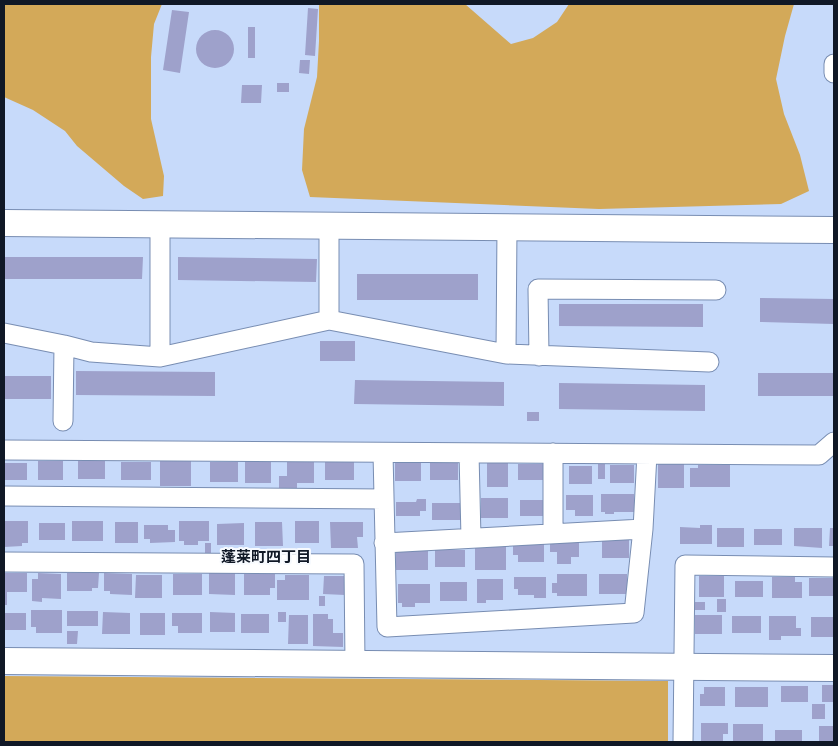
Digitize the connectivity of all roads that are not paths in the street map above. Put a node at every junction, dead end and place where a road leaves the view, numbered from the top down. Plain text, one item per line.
1 (834, 64) edge
2 (834, 73) edge
3 (4, 223) edge
4 (160, 223) junction
5 (328, 225) junction
6 (507, 227) junction
7 (834, 230) edge
8 (716, 290) dead end
9 (328, 320) junction
10 (4, 333) edge
11 (64, 345) junction
12 (506, 354) junction
13 (539, 356) junction
14 (160, 357) junction
15 (709, 362) dead end
16 (63, 421) dead end
17 (834, 442) edge
18 (4, 450) edge
19 (383, 453) junction
20 (469, 453) junction
21 (553, 453) junction
22 (647, 454) junction
23 (4, 496) edge
24 (384, 499) junction
25 (643, 529) junction
26 (553, 534) junction
27 (471, 538) junction
28 (384, 543) junction
29 (4, 562) edge
30 (834, 567) edge
31 (4, 661) edge
32 (355, 664) junction
33 (684, 668) junction
34 (834, 668) edge
35 (684, 742) edge

1 - 2 street
3 - 4 street
4 - 5 street
4 - 14 street
5 - 6 street
5 - 9 street
6 - 7 street
6 - 12 street
8 - 13 street
9 - 12 street
9 - 14 street
10 - 11 street
11 - 14 street
11 - 16 street
12 - 13 street
13 - 15 street
17 - 22 street
18 - 19 street
19 - 20 street
19 - 24 street
20 - 21 street
20 - 27 street
21 - 22 street
21 - 26 street
22 - 25 street
23 - 24 street
24 - 28 street
25 - 26 street
25 - 28 street
26 - 27 street
27 - 28 street
29 - 32 street
30 - 33 street
31 - 32 street
32 - 33 street
33 - 34 street
33 - 35 street

